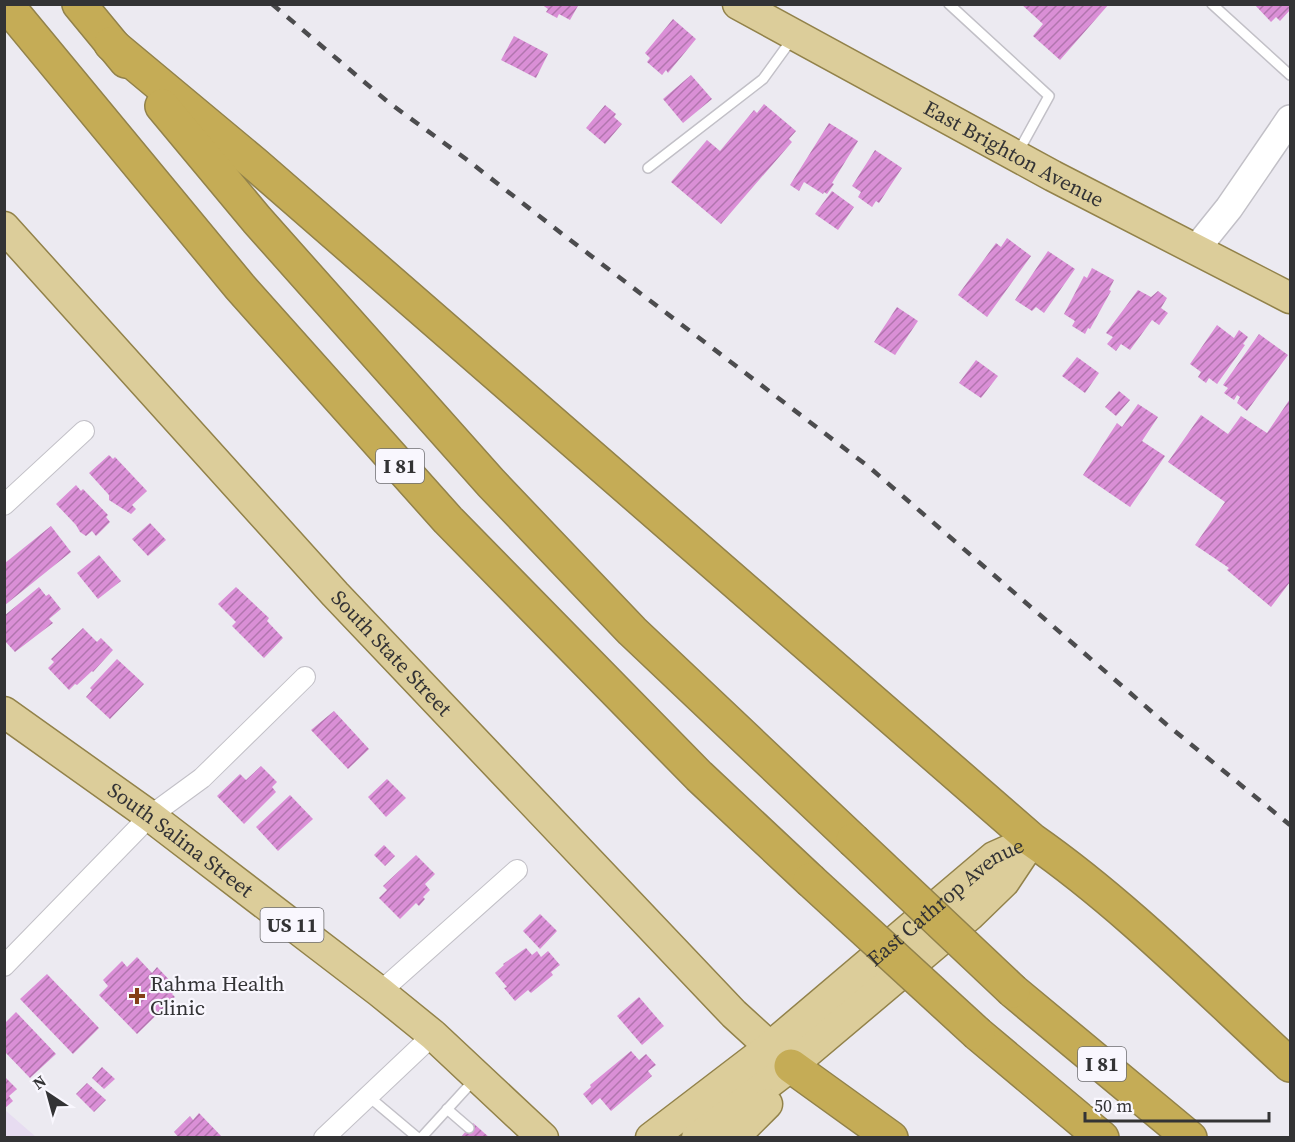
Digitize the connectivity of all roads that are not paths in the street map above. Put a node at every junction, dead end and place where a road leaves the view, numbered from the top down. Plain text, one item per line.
1 (79, 4) edge
2 (738, 4) edge
3 (948, 4) edge
4 (1212, 4) edge
5 (13, 14) edge
6 (795, 35) junction
7 (111, 44) junction
8 (1290, 75) edge
9 (1290, 119) edge
10 (1016, 156) junction
11 (648, 168) dead end
12 (4, 227) edge
13 (1196, 249) junction
14 (1290, 298) edge
15 (84, 431) dead end
16 (4, 505) edge
17 (305, 677) dead end
18 (4, 712) edge
19 (150, 816) junction
20 (1032, 840) junction
21 (517, 870) dead end
22 (4, 966) edge
23 (380, 992) junction
24 (434, 1035) junction
25 (781, 1056) junction
26 (1290, 1065) edge
27 (478, 1076) junction
28 (368, 1096) junction
29 (447, 1109) junction
30 (469, 1128) dead end
31 (428, 1130) junction
32 (539, 1136) edge
33 (324, 1137) edge
34 (419, 1137) edge
35 (437, 1137) edge
36 (651, 1137) edge
37 (697, 1137) edge
38 (733, 1137) edge
39 (891, 1137) edge
40 (1102, 1137) edge
41 (1190, 1137) edge

1 - 7 highway, I 81
2 - 6 main road, East Brighton Avenue
3 - 10 lane
4 - 8 lane
5 - 40 highway, I 81, bridge
6 - 10 main road, East Brighton Avenue
6 - 11 lane
7 - 20 highway
7 - 41 highway, I 81, bridge
9 - 13 street
10 - 13 main road, East Brighton Avenue
12 - 25 main road, South State Street
13 - 14 main road, East Brighton Avenue
15 - 16 street
17 - 19 street
18 - 19 main road, South Salina Street / US 11
19 - 22 street
19 - 23 main road, South Salina Street / US 11
20 - 25 main road, East Cathrop Avenue
20 - 26 highway
21 - 23 street
23 - 24 main road, South Salina Street / US 11
24 - 27 main road, South Salina Street / US 11
24 - 28 street
25 - 36 main road, East Cathrop Avenue
25 - 37 main road, East Cathrop Avenue
25 - 38 main road
25 - 39 highway
27 - 29 lane
27 - 32 main road, South Salina Street / US 11
28 - 33 street
28 - 34 lane
29 - 30 lane
29 - 31 lane
31 - 34 lane
31 - 35 lane

